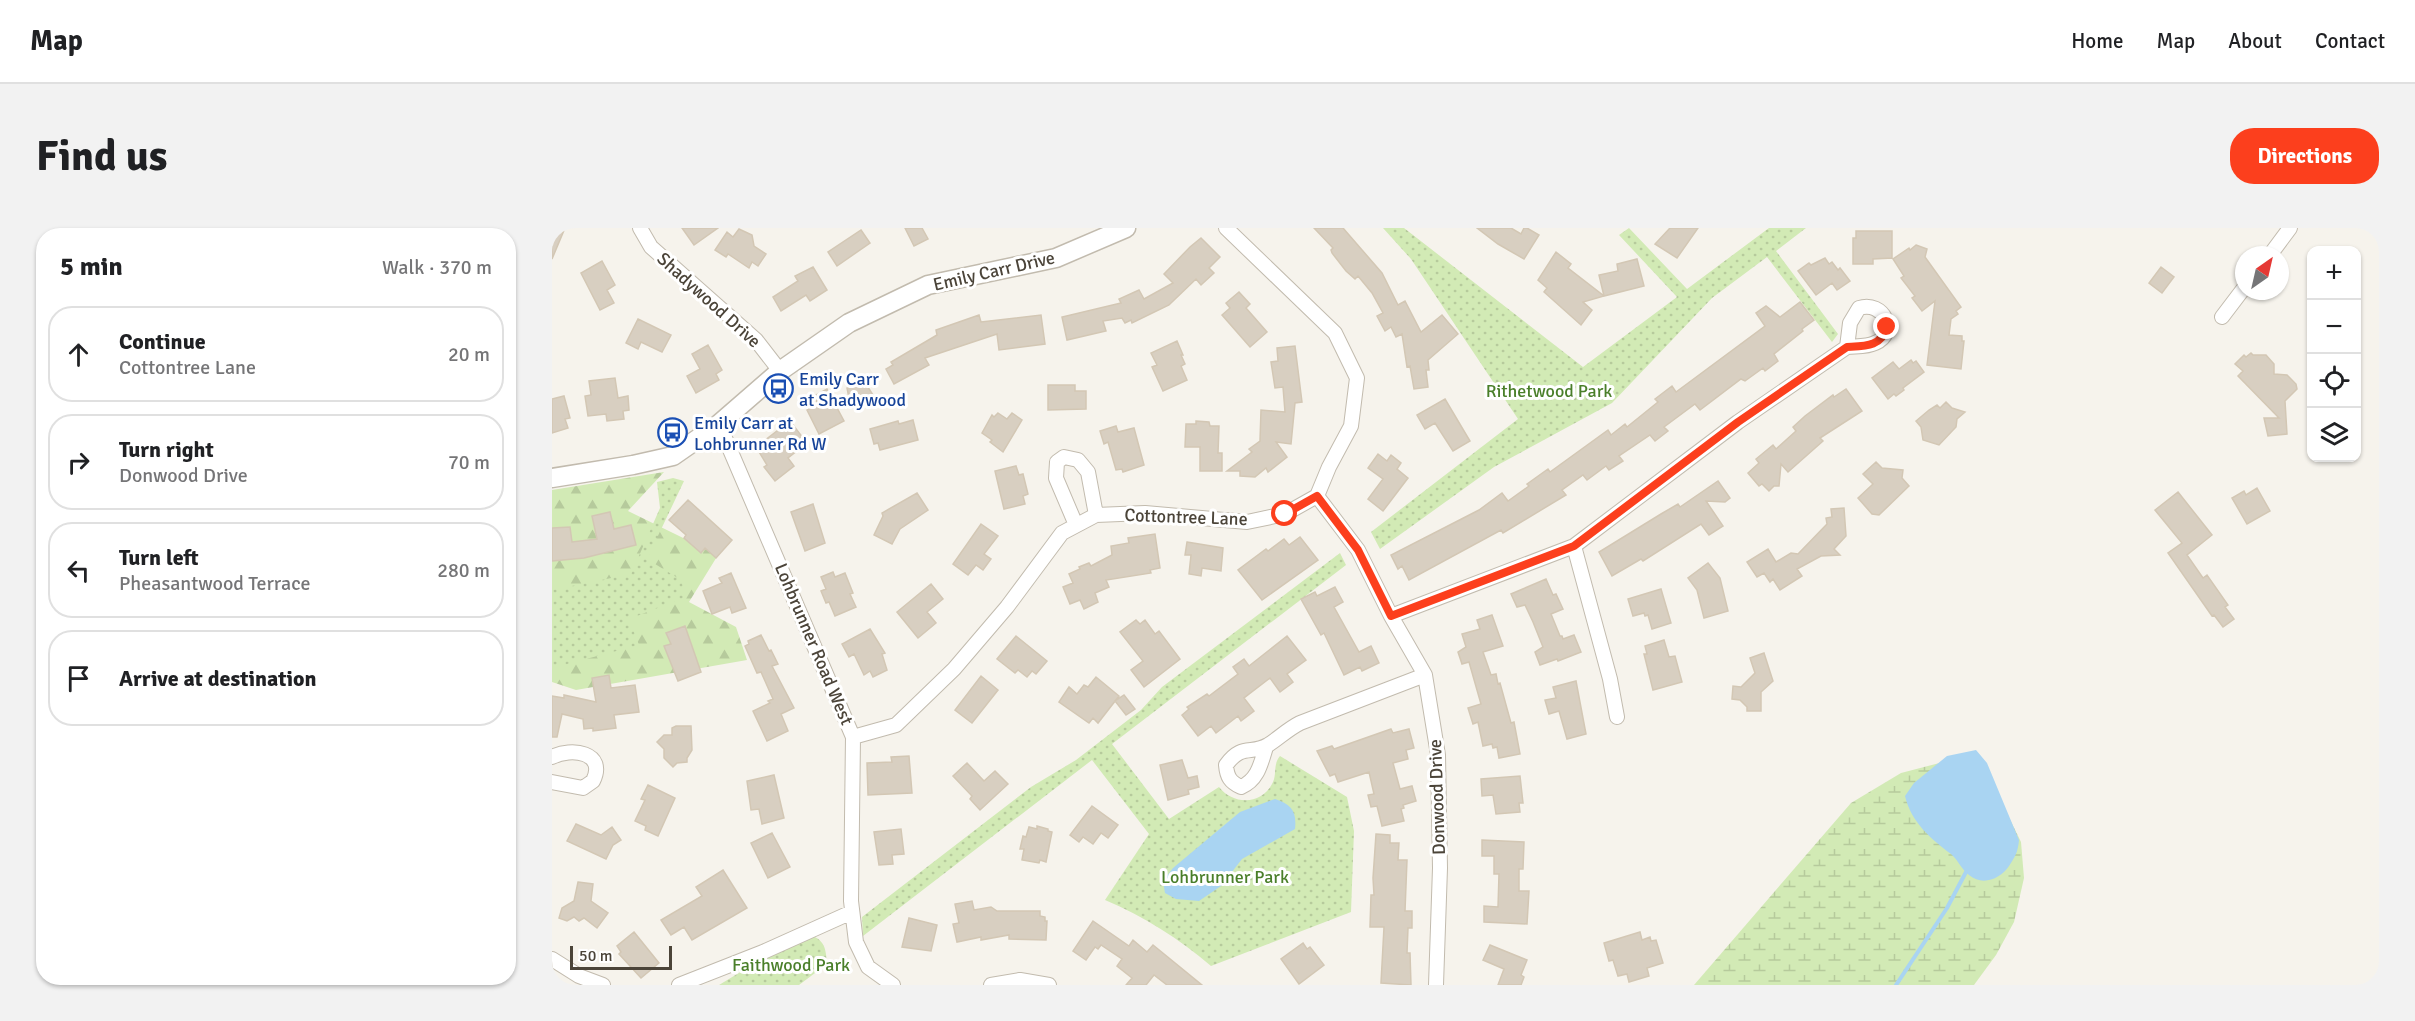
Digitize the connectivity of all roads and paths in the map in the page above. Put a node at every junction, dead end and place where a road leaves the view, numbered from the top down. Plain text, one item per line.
1 (640, 228) edge
2 (1126, 228) edge
3 (1226, 228) edge
4 (2290, 228) edge
5 (2277, 246) edge
6 (2235, 300) edge
7 (2222, 317) dead end
8 (1847, 347) dead end
9 (780, 371) junction
10 (719, 424) junction
11 (552, 478) edge
12 (1317, 496) junction
13 (1096, 515) junction
14 (1076, 525) junction
15 (1574, 546) junction
16 (1391, 616) junction
17 (1425, 675) junction
18 (1617, 717) dead end
19 (853, 737) junction
20 (1266, 747) dead end
21 (552, 757) edge
22 (552, 782) edge
23 (852, 912) junction
24 (552, 958) edge
25 (603, 985) edge
26 (679, 985) edge
27 (893, 985) edge
28 (991, 985) edge
29 (1049, 985) edge
30 (1436, 985) edge

1 - 9 street, Shadywood Drive
2 - 9 street, Emily Carr Drive
3 - 12 street
4 - 5 street
6 - 7 street
8 - 15 street
9 - 10 street, Emily Carr Drive
10 - 11 street, Emily Carr Drive
10 - 19 street, Lohbrunner Road West
12 - 13 street, Cottontree Lane
12 - 16 street, Donwood Drive
13 - 14 street, Cottontree Lane
13 - 14 street
14 - 19 street, Cottontree Lane
15 - 16 street
15 - 18 street
16 - 17 street, Donwood Drive
17 - 20 street
17 - 30 street, Donwood Drive
19 - 23 street, Lohbrunner Road West
21 - 22 street
23 - 26 street
23 - 27 street
24 - 25 street
28 - 29 street

